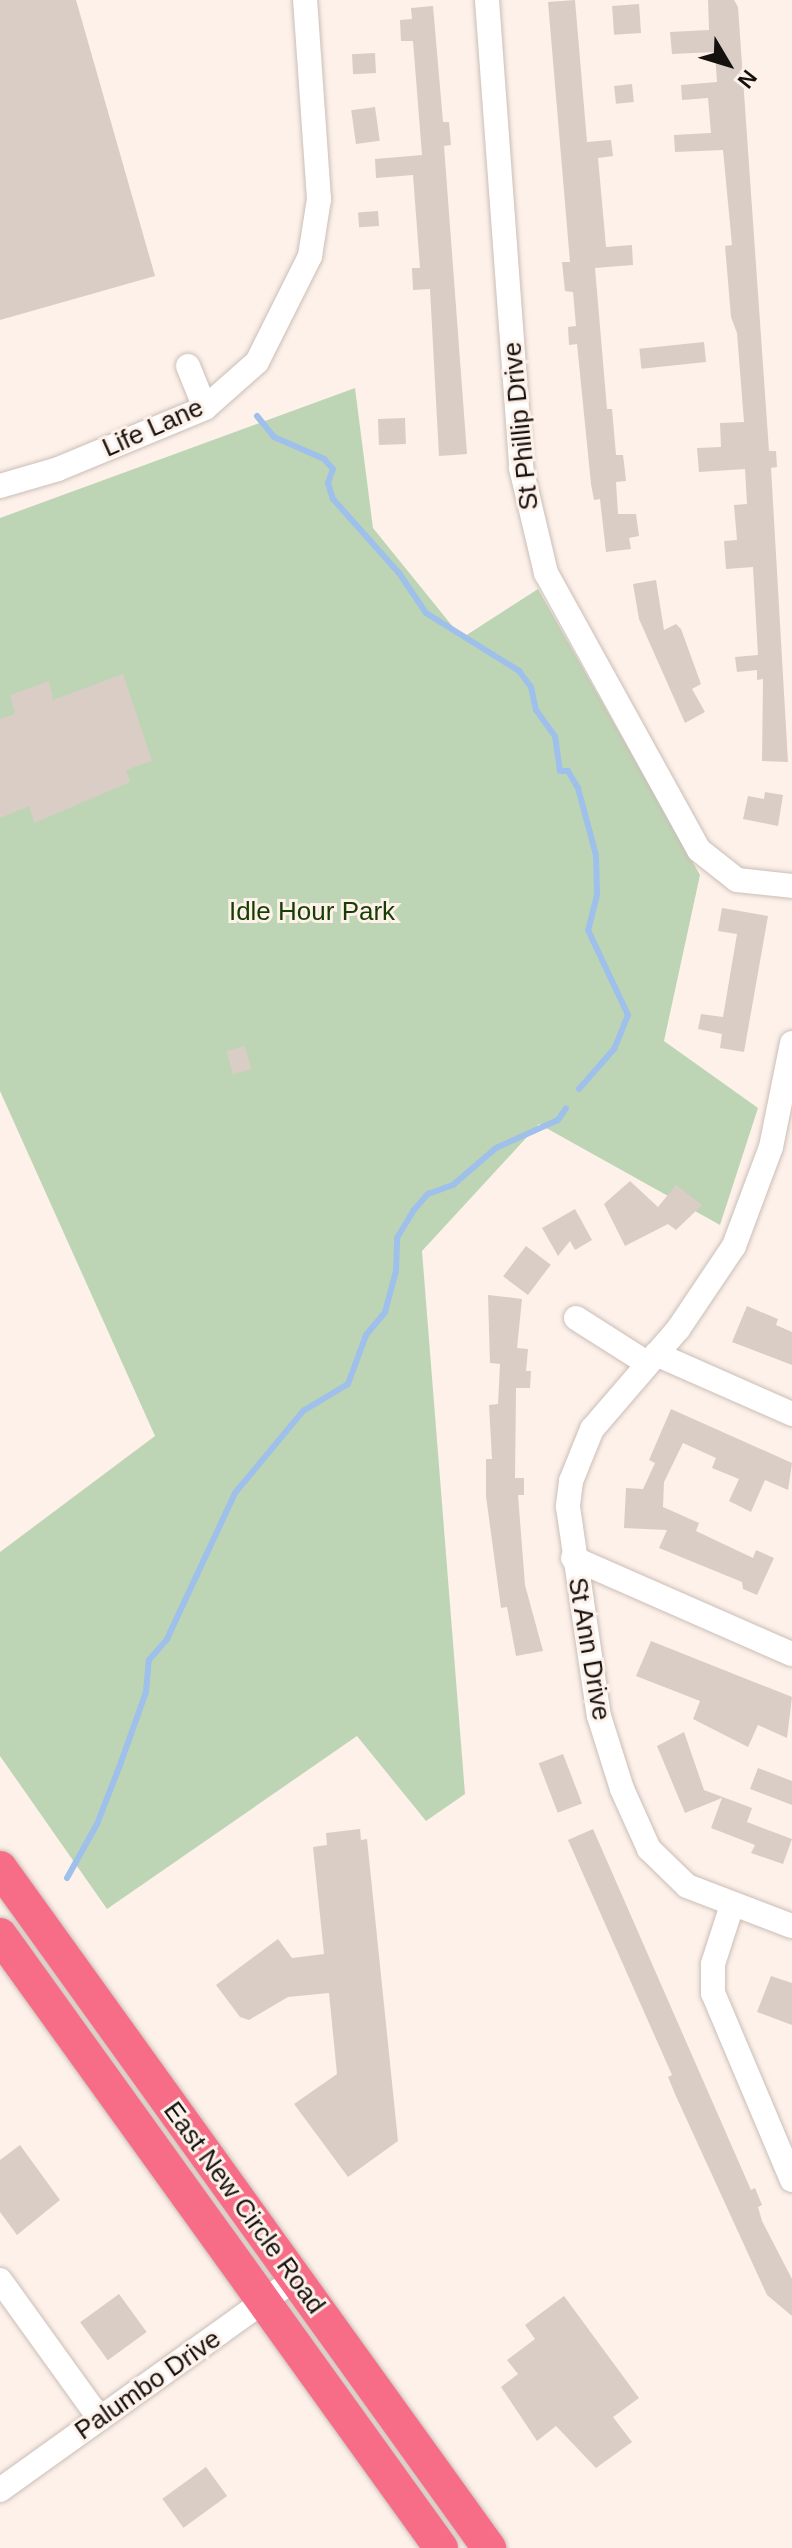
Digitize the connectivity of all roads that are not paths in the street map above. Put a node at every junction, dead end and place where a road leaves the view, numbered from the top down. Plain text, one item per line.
1 (305, 0) edge
2 (487, 0) edge
3 (188, 366) dead end
4 (205, 408) junction
5 (0, 486) edge
6 (792, 886) edge
7 (792, 1043) edge
8 (576, 1318) dead end
9 (652, 1358) junction
10 (792, 1414) edge
11 (573, 1558) junction
12 (792, 1654) edge
13 (0, 1868) edge
14 (732, 1905) junction
15 (792, 1926) edge
16 (0, 1935) edge
17 (792, 2180) edge
18 (295, 2279) junction
19 (0, 2280) edge
20 (264, 2301) junction
21 (100, 2419) junction
22 (0, 2490) edge
23 (441, 2548) edge
24 (489, 2548) edge

1 - 4 street, Life Lane
2 - 6 street, St Phillip Drive
3 - 4 street
4 - 5 street, Life Lane
7 - 9 street, St Ann Drive
8 - 9 street
9 - 10 street
9 - 11 street, St Ann Drive
11 - 12 street
11 - 14 street, St Ann Drive
13 - 18 highway, East New Circle Road
14 - 15 street, St Ann Drive
14 - 17 street
16 - 20 highway, East New Circle Road
18 - 20 street, Palumbo Drive
18 - 24 highway, East New Circle Road
19 - 21 street
20 - 21 street, Palumbo Drive
20 - 23 highway, East New Circle Road
21 - 22 street, Palumbo Drive

